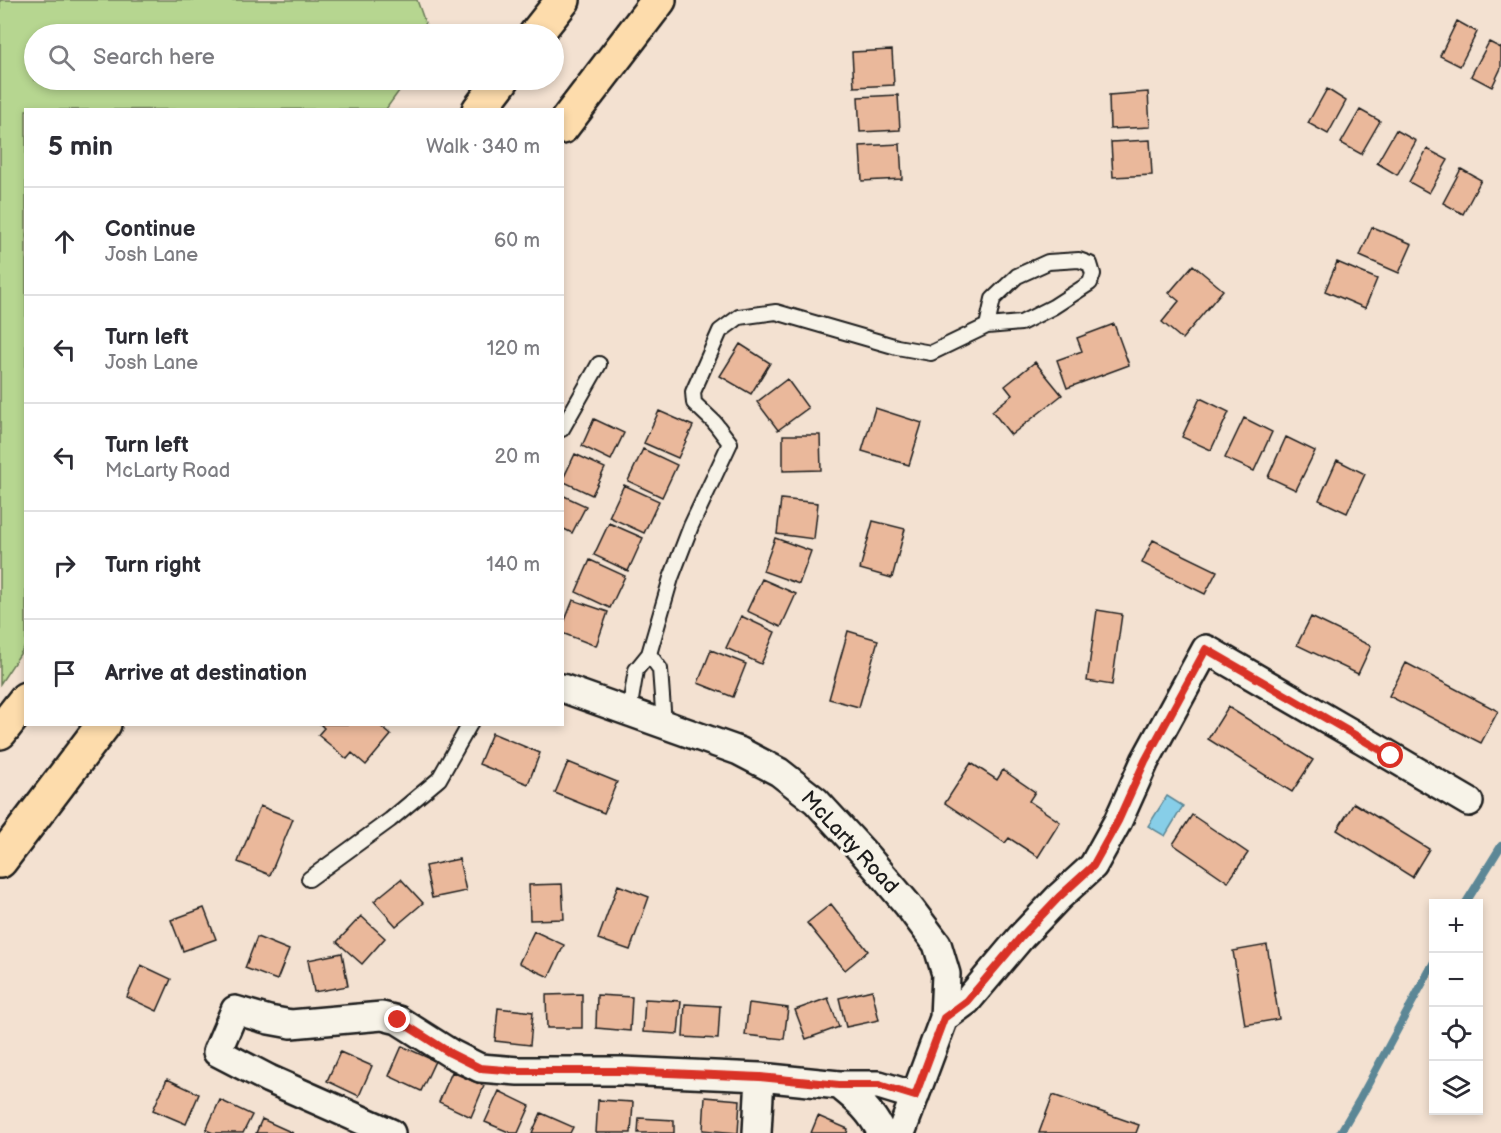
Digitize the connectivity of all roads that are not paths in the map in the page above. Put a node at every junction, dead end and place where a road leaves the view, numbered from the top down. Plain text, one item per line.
1 (563, 0) edge
2 (659, 0) edge
3 (544, 24) edge
4 (494, 90) edge
5 (481, 108) edge
6 (564, 124) edge
7 (987, 326) junction
8 (599, 363) dead end
9 (564, 425) edge
10 (649, 654) junction
11 (564, 689) edge
12 (24, 702) edge
13 (629, 712) junction
14 (664, 724) junction
15 (103, 726) edge
16 (469, 726) edge
17 (0, 732) edge
18 (1469, 802) dead end
19 (0, 861) edge
20 (309, 879) dead end
21 (944, 1018) junction
22 (760, 1077) junction
23 (839, 1085) junction
24 (915, 1096) junction
25 (391, 1133) edge
26 (757, 1133) edge
27 (882, 1133) edge
28 (901, 1133) edge

1 - 3 highway
2 - 6 highway
4 - 5 highway
7 - 7 lane
7 - 10 lane
8 - 9 lane
10 - 13 lane
10 - 14 lane
11 - 13 street, McLarty Road
12 - 17 highway
13 - 14 street, McLarty Road
14 - 21 street, McLarty Road
15 - 19 highway
16 - 20 lane
18 - 21 street
21 - 24 street, McLarty Road
22 - 23 street
22 - 25 street
22 - 26 street
23 - 24 street
23 - 27 street
24 - 28 street, McLarty Road

